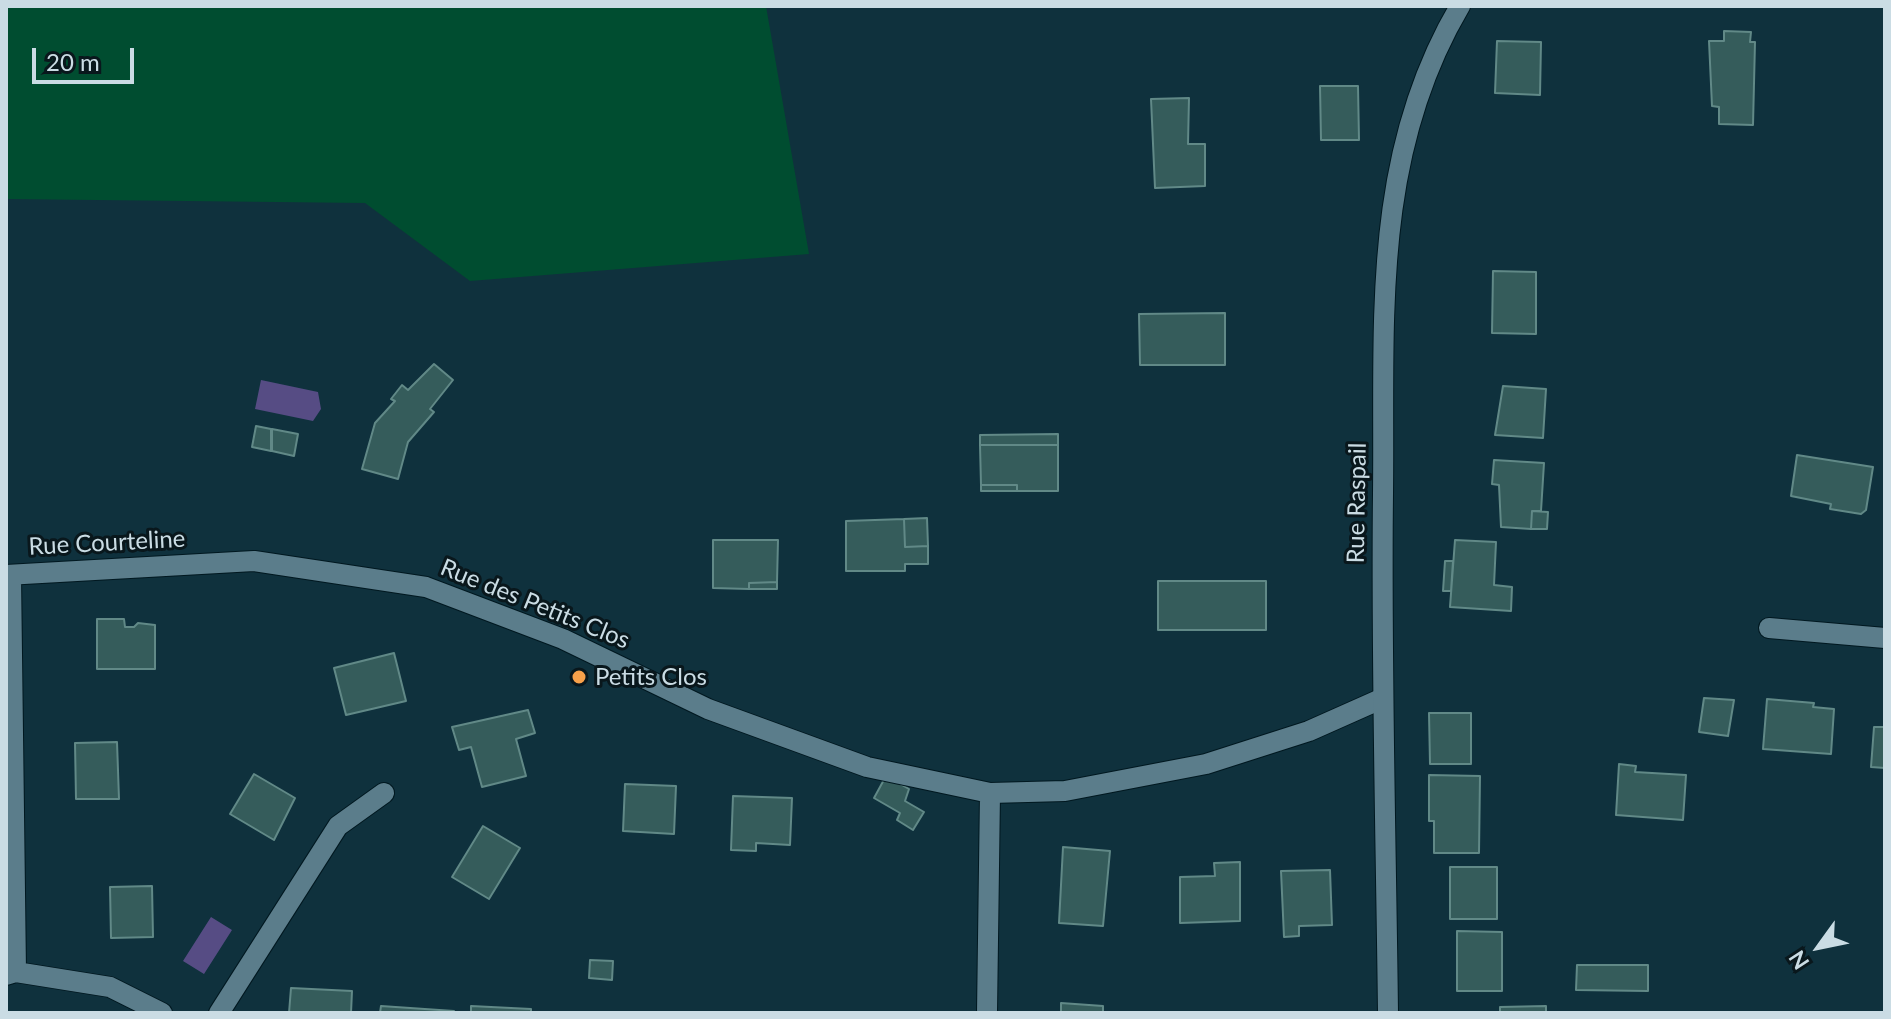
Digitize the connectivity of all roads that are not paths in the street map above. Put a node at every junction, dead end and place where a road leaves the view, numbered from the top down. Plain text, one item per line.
1 (1460, 6) edge
2 (212, 563) joint
3 (8, 575) edge
4 (1769, 628) dead end
5 (1885, 638) edge
6 (1381, 699) junction
7 (384, 793) dead end
8 (990, 793) junction
9 (11, 974) edge
10 (162, 1013) edge
11 (219, 1013) edge
12 (987, 1013) edge
13 (1388, 1013) edge

1 - 6 street, Rue Raspail
2 - 3 street, Rue Courteline
2 - 8 street, Rue des Petits Clos
3 - 9 street
4 - 5 street
6 - 8 street, Rue des Petits Clos
6 - 13 street, Rue Raspail
7 - 11 street
8 - 12 street
9 - 10 street

